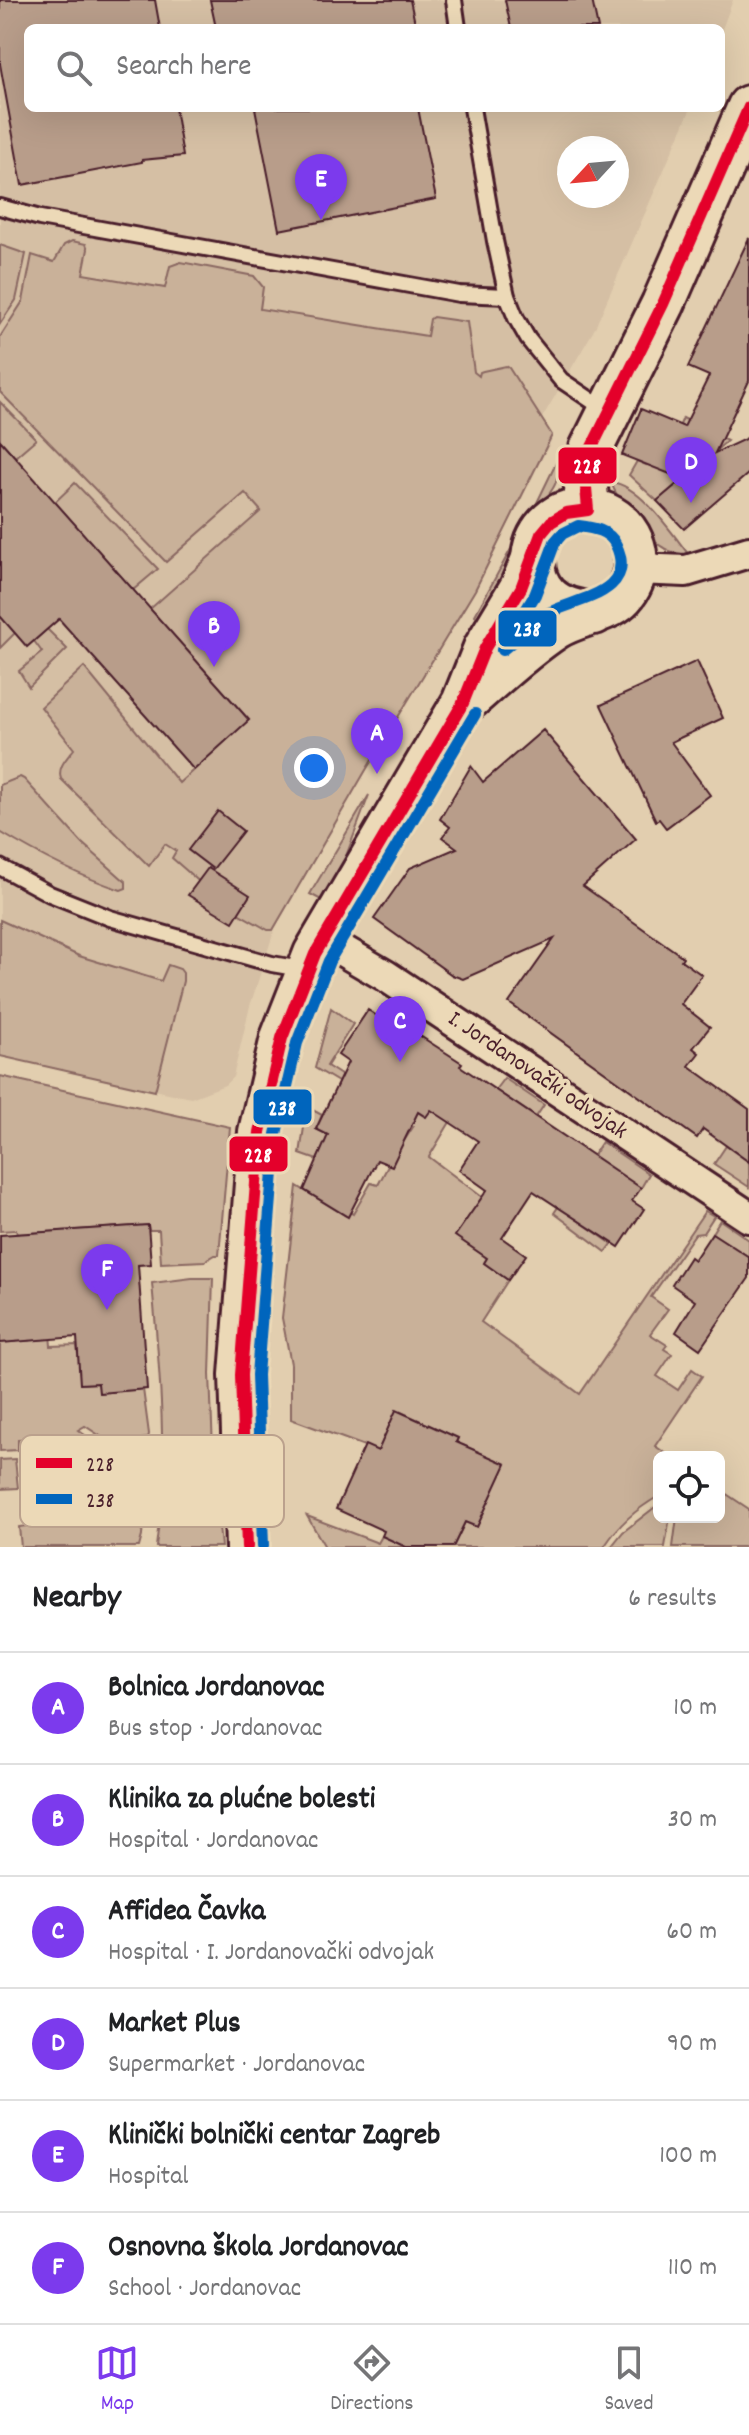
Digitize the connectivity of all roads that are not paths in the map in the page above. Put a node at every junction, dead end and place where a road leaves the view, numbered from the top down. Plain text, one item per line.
1 (454, 0) edge
2 (457, 24) edge
3 (749, 107) edge
4 (473, 112) edge
5 (0, 207) edge
6 (507, 296) junction
7 (609, 413) junction
8 (588, 510) junction
9 (749, 552) edge
10 (533, 559) junction
11 (636, 569) junction
12 (594, 613) junction
13 (463, 703) junction
14 (0, 867) edge
15 (315, 954) junction
16 (749, 1217) edge
17 (243, 1435) edge
18 (246, 1527) edge
19 (247, 1547) edge

1 - 2 lane
3 - 7 main road
4 - 6 lane
5 - 6 lane
6 - 7 lane
7 - 8 main road
8 - 10 main road
8 - 11 main road
9 - 11 street
10 - 12 main road
10 - 13 main road
11 - 12 main road
12 - 13 main road
13 - 15 main road
14 - 15 lane
15 - 16 street, I. Jordanovački odvojak
15 - 17 main road
18 - 19 main road

